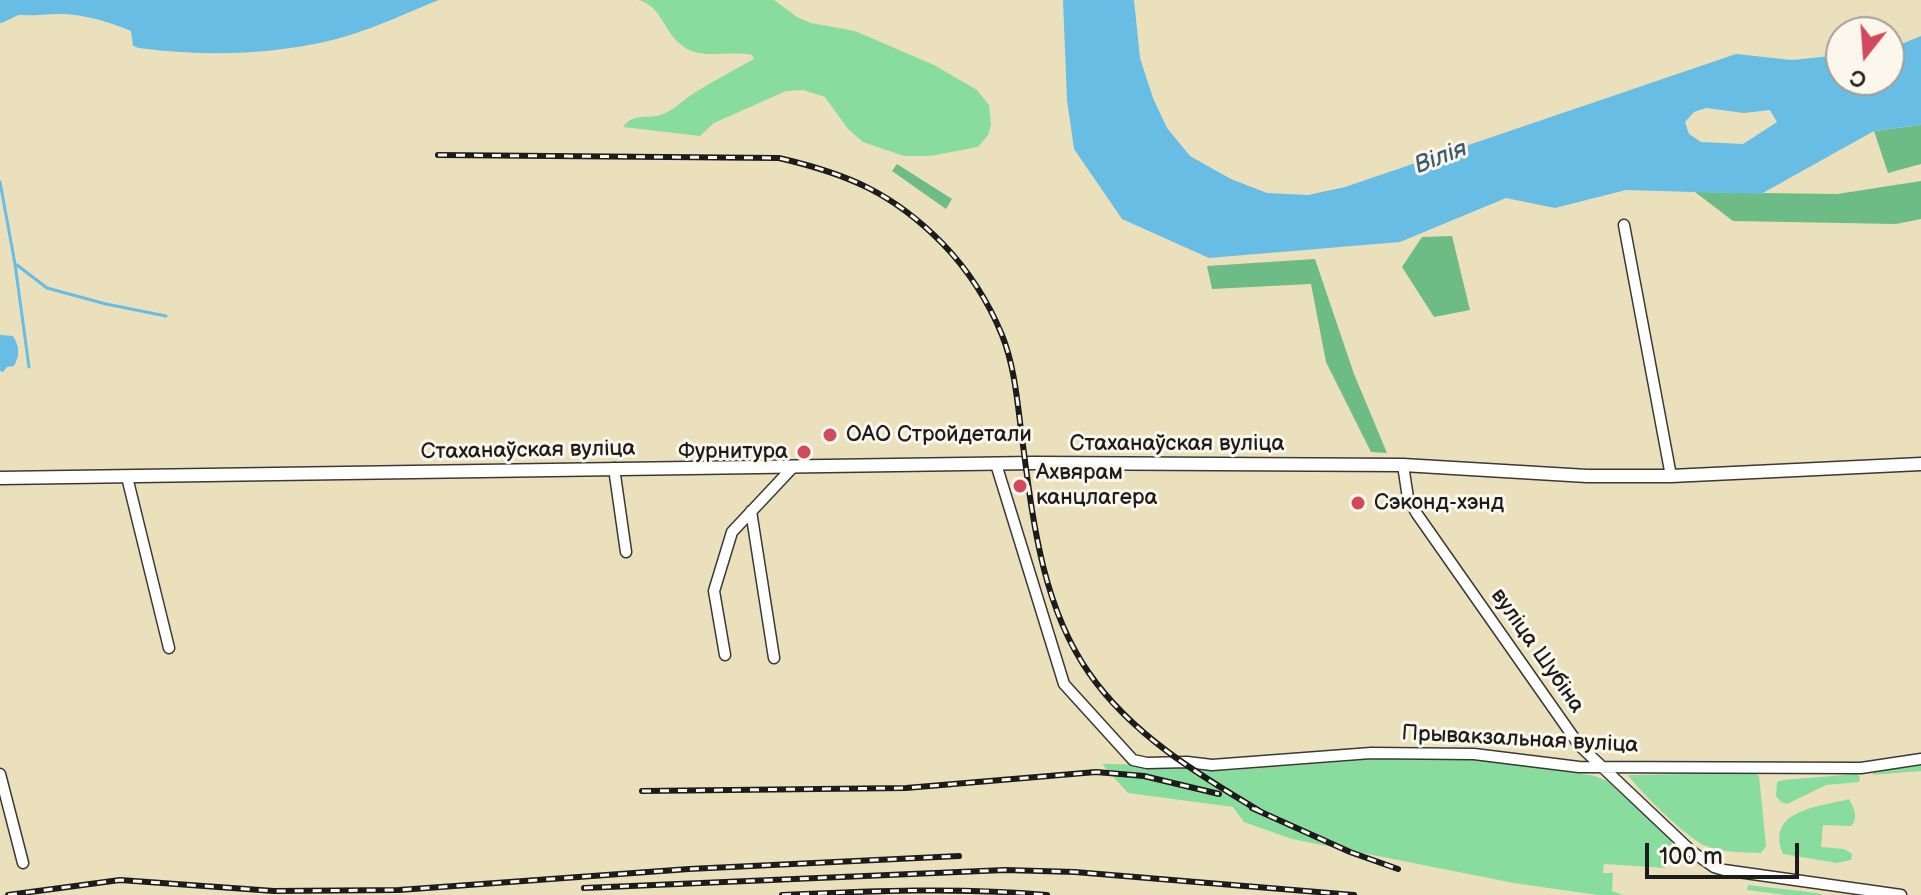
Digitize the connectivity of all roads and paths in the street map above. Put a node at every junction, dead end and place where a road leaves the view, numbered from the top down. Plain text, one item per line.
1 (1624, 225) dead end
2 (996, 464) junction
3 (1921, 464) edge
4 (1403, 465) junction
5 (794, 466) junction
6 (614, 468) junction
7 (1671, 476) junction
8 (127, 477) junction
9 (0, 478) edge
10 (751, 511) junction
11 (626, 552) dead end
12 (169, 648) dead end
13 (725, 655) dead end
14 (774, 658) dead end
15 (1921, 759) edge
16 (1601, 766) junction
17 (0, 774) edge
18 (23, 863) dead end
19 (1901, 895) edge

1 - 7 street
2 - 4 street, Стаханаўская вуліца
2 - 5 street, Стаханаўская вуліца
2 - 16 street, Прывакзальная вуліца
3 - 7 street, Стаханаўская вуліца
4 - 7 street, Стаханаўская вуліца
4 - 16 street, вуліца Шубіна
5 - 6 street, Стаханаўская вуліца
5 - 10 street
6 - 8 street, Стаханаўская вуліца
6 - 11 street
8 - 9 street, Стаханаўская вуліца
8 - 12 street
10 - 13 street
10 - 14 street
15 - 16 street, Прывакзальная вуліца
16 - 19 street, вуліца Шубіна
17 - 18 street

